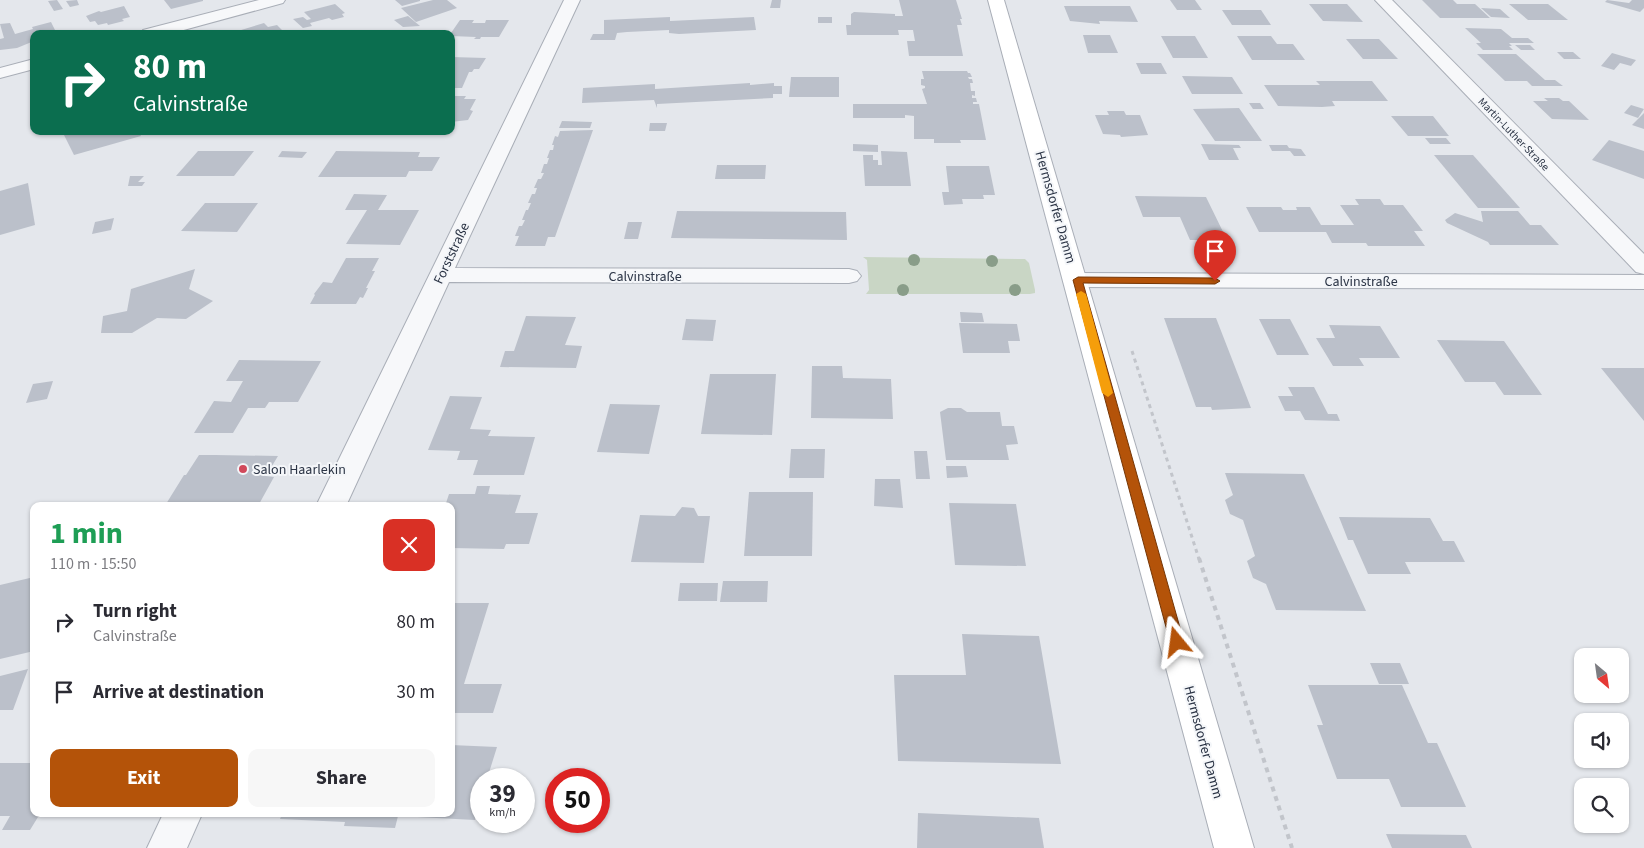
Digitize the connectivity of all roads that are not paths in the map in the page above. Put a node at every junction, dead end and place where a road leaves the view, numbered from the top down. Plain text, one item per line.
1 (277, 0) edge
2 (572, 0) edge
3 (996, 0) edge
4 (1383, 0) edge
5 (165, 30) edge
6 (30, 65) edge
7 (0, 73) edge
8 (1644, 268) edge
9 (441, 275) junction
10 (849, 276) dead end
11 (1078, 280) junction
12 (1644, 282) edge
13 (332, 502) edge
14 (182, 817) edge
15 (167, 848) edge
16 (1234, 848) edge

1 - 5 street
2 - 9 street, Forststraße
3 - 11 main road, Hermsdorfer Damm
4 - 8 street, Martin-Luther-Straße
6 - 7 street
9 - 10 street, Calvinstraße
9 - 13 street, Forststraße
11 - 12 street, Calvinstraße
11 - 16 main road, Hermsdorfer Damm
14 - 15 street

